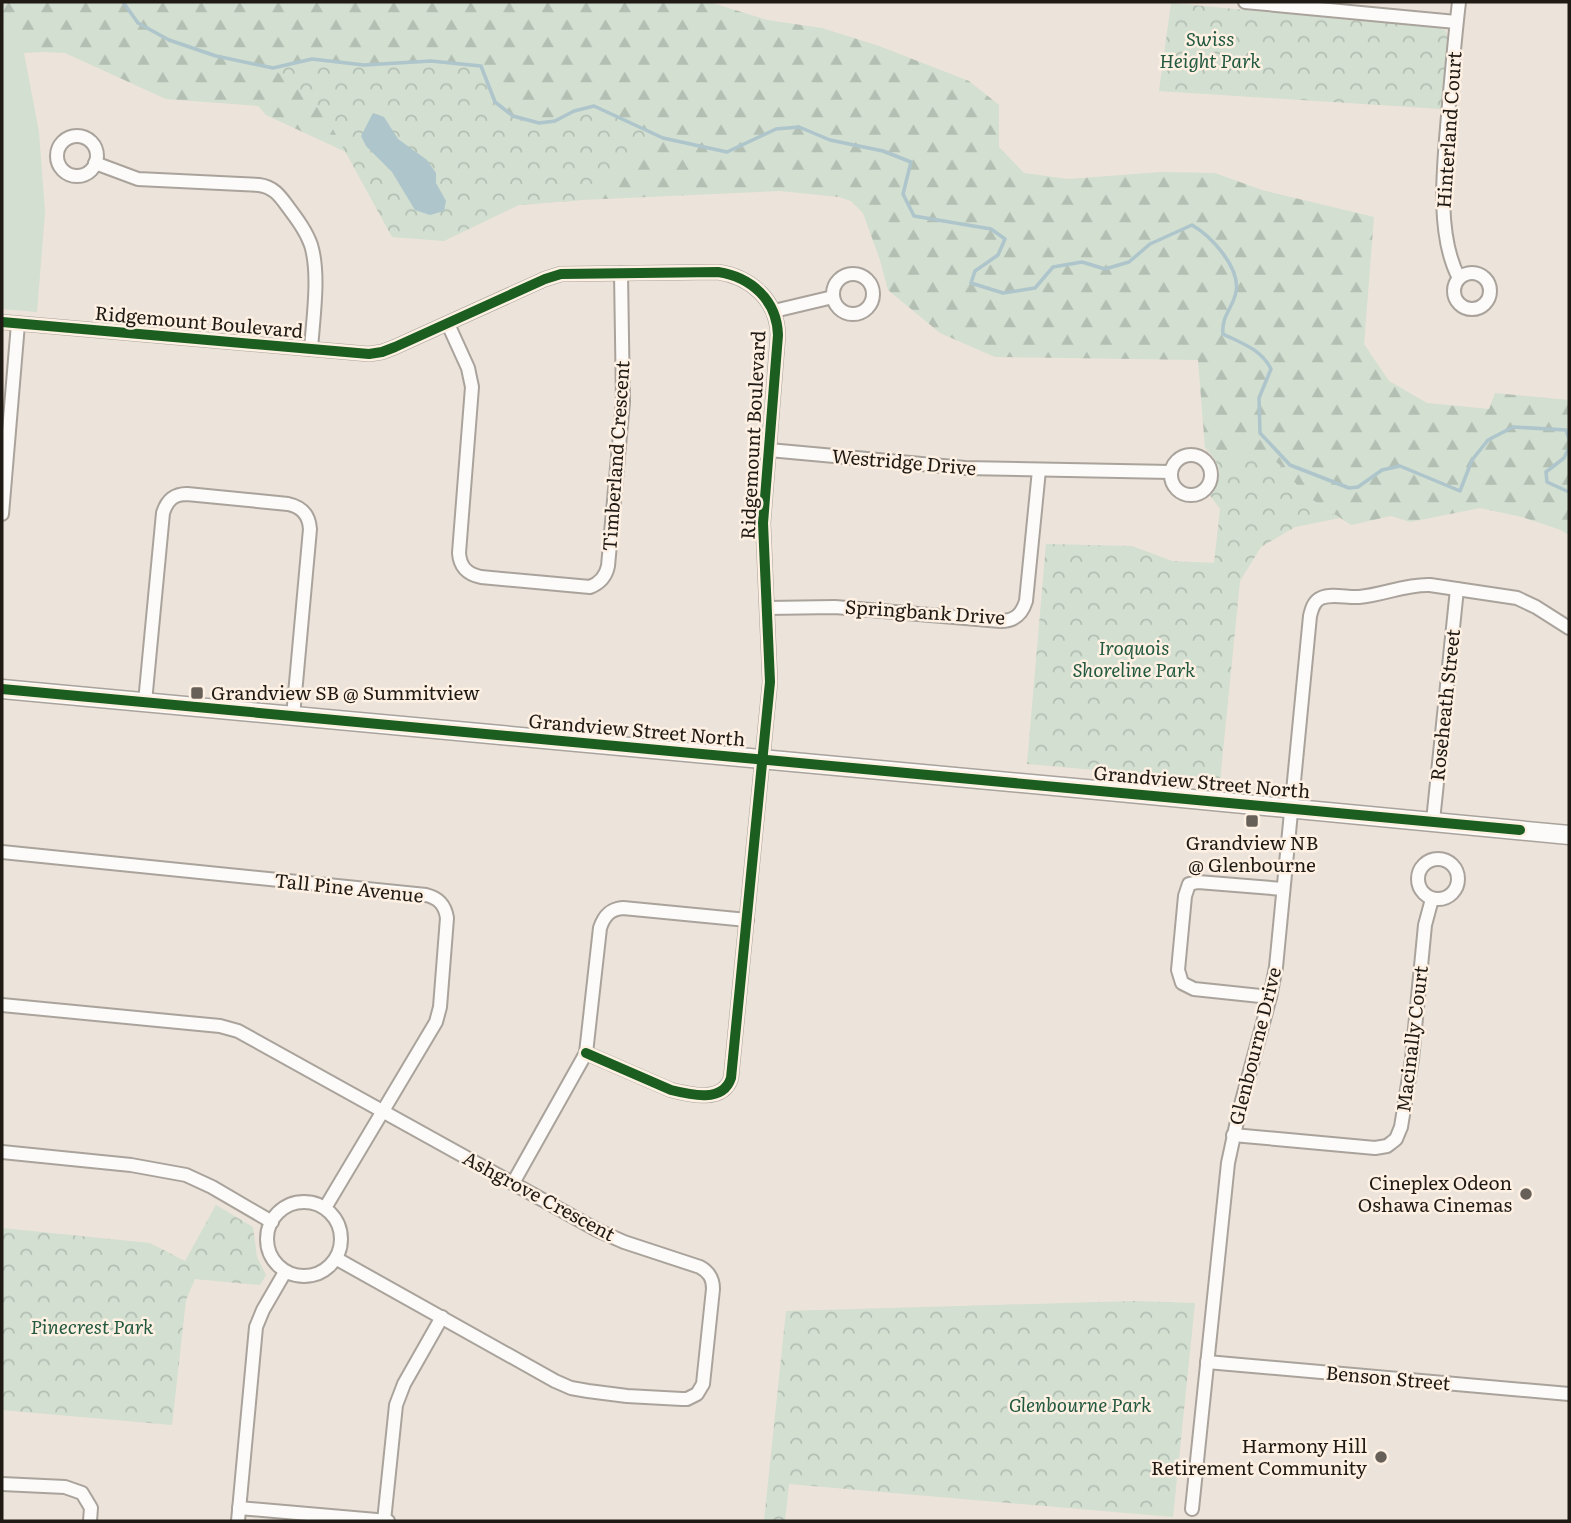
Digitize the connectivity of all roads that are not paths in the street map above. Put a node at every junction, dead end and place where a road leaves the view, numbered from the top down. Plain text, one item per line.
1 (1245, 2) edge
2 (1459, 2) edge
3 (1457, 22) junction
4 (95, 163) dead end
5 (621, 272) junction
6 (1460, 278) dead end
7 (833, 297) dead end
8 (774, 311) junction
9 (2, 322) edge
10 (18, 324) junction
11 (448, 324) junction
12 (311, 349) junction
13 (769, 450) junction
14 (1039, 470) junction
15 (1171, 472) dead end
16 (2, 513) edge
17 (1457, 589) junction
18 (766, 608) junction
19 (1569, 628) edge
20 (2, 690) edge
21 (145, 702) junction
22 (293, 716) junction
23 (762, 759) junction
24 (1290, 808) junction
25 (1433, 821) junction
26 (1569, 835) edge
27 (2, 852) edge
28 (1283, 889) junction
29 (1432, 899) dead end
30 (747, 920) junction
31 (1270, 997) junction
32 (2, 1004) edge
33 (586, 1053) junction
34 (383, 1111) junction
35 (1233, 1135) junction
36 (2, 1152) edge
37 (513, 1184) junction
38 (325, 1208) junction
39 (272, 1222) junction
40 (337, 1258) junction
41 (285, 1272) junction
42 (442, 1317) junction
43 (1207, 1362) junction
44 (1569, 1394) edge
45 (2, 1485) edge
46 (239, 1508) junction
47 (1192, 1508) dead end
48 (90, 1521) edge
49 (238, 1521) edge
50 (386, 1521) edge

1 - 3 street
2 - 3 street, Hinterland Court
3 - 6 street, Hinterland Court
4 - 12 street
5 - 8 street, Ridgemount Boulevard
5 - 11 street, Ridgemount Boulevard
5 - 11 street, Timberland Crescent
7 - 8 street
8 - 13 street, Ridgemount Boulevard
9 - 10 street, Ridgemount Boulevard
10 - 12 street, Ridgemount Boulevard
10 - 16 street
11 - 12 street, Ridgemount Boulevard
13 - 14 street, Westridge Drive
13 - 18 street, Ridgemount Boulevard
14 - 15 street, Westridge Drive
14 - 18 street, Springbank Drive
17 - 19 street
17 - 24 street, Glenbourne Drive
17 - 25 street, Roseheath Street
18 - 23 street, Ridgemount Boulevard
20 - 21 street, Grandview Street North
21 - 22 street, Grandview Street North
21 - 22 street
22 - 23 street, Grandview Street North
23 - 24 street, Grandview Street North
23 - 30 street, Ridgemount Boulevard
24 - 25 street, Grandview Street North
24 - 28 street, Glenbourne Drive
25 - 26 street, Grandview Street North
27 - 34 street, Tall Pine Avenue
28 - 31 street, Glenbourne Drive
28 - 31 street
29 - 35 street, Macinally Court
30 - 33 street
30 - 33 street, Ridgemount Boulevard
31 - 35 street, Glenbourne Drive
32 - 34 street, Ashgrove Crescent
33 - 37 street
34 - 37 street, Ashgrove Crescent
34 - 38 street, Tall Pine Avenue
35 - 43 street, Glenbourne Drive
36 - 39 street
37 - 42 street, Ashgrove Crescent
38 - 39 street
38 - 40 street
39 - 41 street
40 - 41 street
40 - 42 street, Ashgrove Crescent
41 - 46 street
42 - 50 street
43 - 44 street, Benson Street
43 - 47 street, Glenbourne Drive
45 - 48 street
46 - 49 street
46 - 50 street

